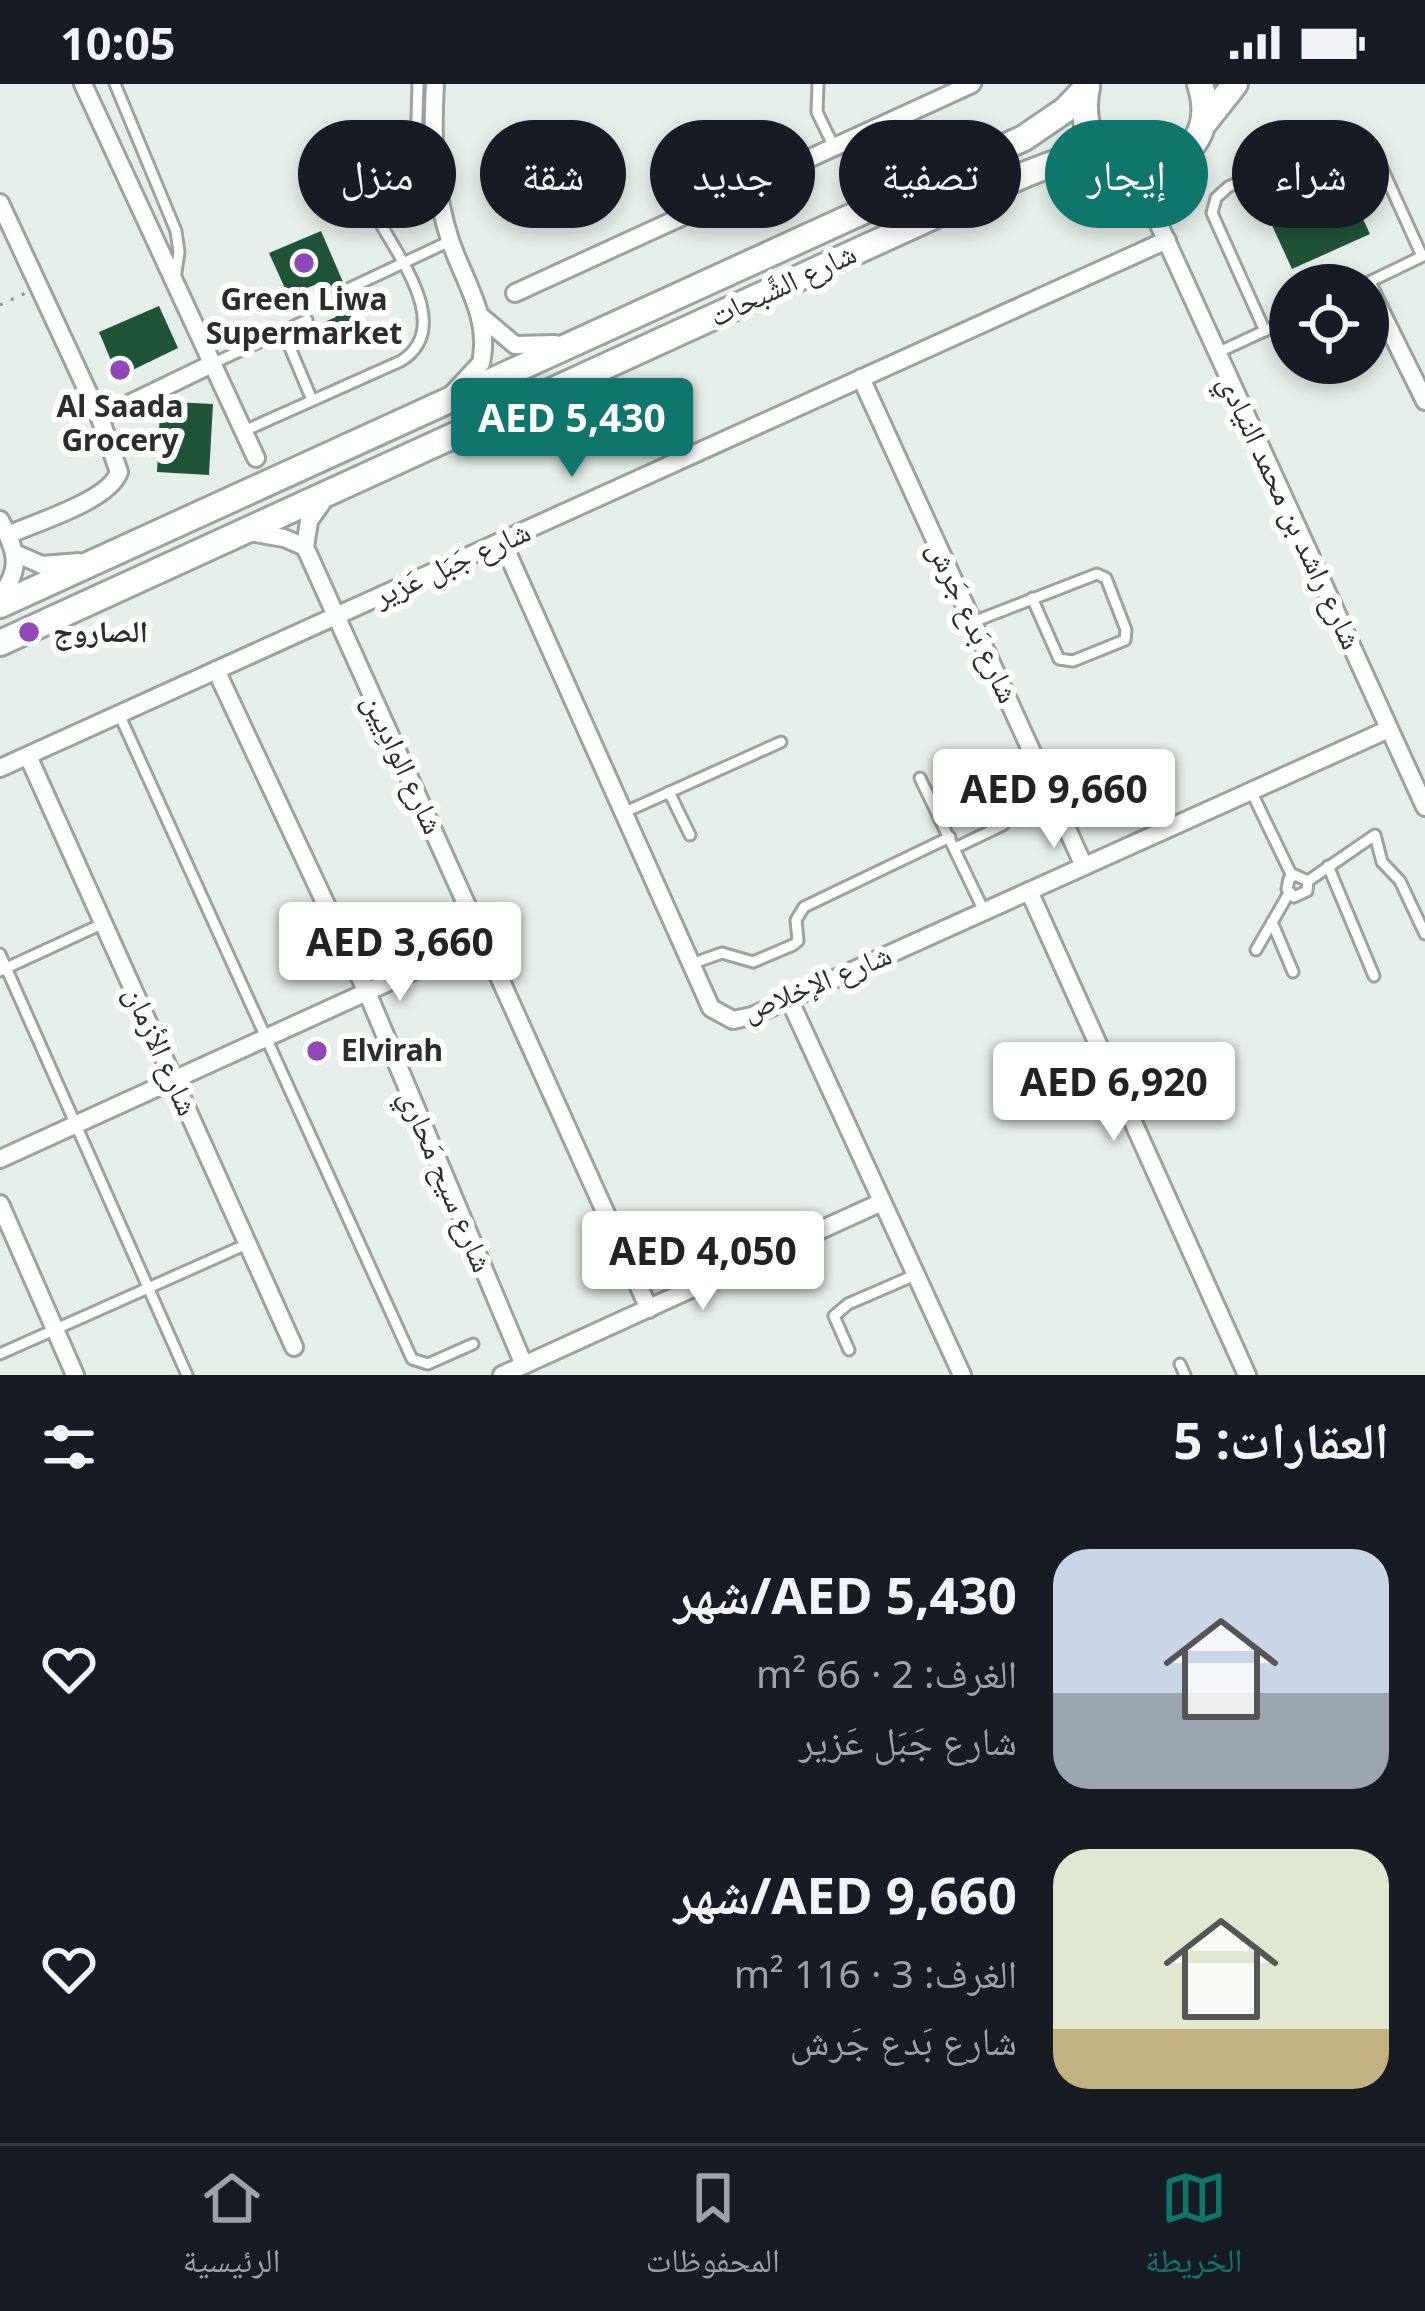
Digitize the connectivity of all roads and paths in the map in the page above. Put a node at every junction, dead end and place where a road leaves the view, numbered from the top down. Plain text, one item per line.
1 (83, 84) edge
2 (115, 84) edge
3 (418, 84) edge
4 (435, 84) edge
5 (818, 84) edge
6 (972, 84) edge
7 (1200, 84) edge
8 (1235, 84) edge
9 (1087, 85) edge
10 (897, 119) joint
11 (417, 120) edge
12 (433, 120) edge
13 (1085, 120) edge
14 (1203, 120) edge
15 (1206, 120) edge
16 (1021, 140) edge
17 (834, 148) junction
18 (1045, 167) edge
19 (0, 203) edge
20 (839, 224) edge
21 (383, 228) edge
22 (447, 228) edge
23 (1161, 228) edge
24 (1166, 240) junction
25 (450, 241) junction
26 (1424, 256) edge
27 (402, 263) junction
28 (1389, 274) edge
29 (174, 284) junction
30 (38, 287) junction
31 (350, 288) dead end
32 (515, 293) dead end
33 (0, 305) edge
34 (482, 318) junction
35 (307, 320) dead end
36 (1269, 329) edge
37 (1389, 329) edge
38 (283, 331) junction
39 (1264, 331) junction
40 (582, 339) junction
41 (1217, 352) junction
42 (214, 363) junction
43 (861, 378) junction
44 (312, 400) junction
45 (1425, 401) edge
46 (443, 402) junction
47 (100, 418) junction
48 (244, 431) junction
49 (256, 458) dead end
50 (328, 494) junction
51 (4, 527) edge
52 (248, 531) junction
53 (502, 541) junction
54 (305, 547) junction
55 (17, 554) junction
56 (99, 558) junction
57 (1033, 598) junction
58 (0, 600) edge
59 (336, 616) junction
60 (973, 622) junction
61 (0, 643) edge
62 (216, 670) junction
63 (119, 714) junction
64 (1389, 729) junction
65 (781, 742) dead end
66 (28, 756) junction
67 (989, 765) dead end
68 (0, 768) edge
69 (920, 778) dead end
70 (1251, 791) junction
71 (669, 792) junction
72 (1425, 807) edge
73 (623, 813) junction
74 (690, 835) dead end
75 (952, 842) junction
76 (1084, 866) junction
77 (1328, 866) junction
78 (1292, 876) junction
79 (1308, 880) junction
80 (1029, 891) junction
81 (1288, 892) junction
82 (984, 911) junction
83 (1272, 922) junction
84 (104, 923) junction
85 (1425, 934) edge
86 (483, 939) junction
87 (1256, 950) dead end
88 (0, 954) edge
89 (691, 964) junction
90 (3, 970) edge
91 (1293, 972) dead end
92 (1374, 976) dead end
93 (367, 992) junction
94 (790, 999) junction
95 (268, 1037) junction
96 (174, 1079) junction
97 (75, 1125) junction
98 (0, 1159) edge
99 (882, 1202) junction
100 (0, 1204) edge
101 (248, 1244) junction
102 (916, 1274) junction
103 (149, 1288) junction
104 (649, 1309) junction
105 (56, 1330) junction
106 (473, 1344) dead end
107 (294, 1347) dead end
108 (849, 1351) dead end
109 (0, 1354) edge
110 (524, 1365) junction
111 (75, 1375) edge
112 (188, 1375) edge
113 (502, 1375) edge
114 (962, 1375) edge
115 (1246, 1375) edge

1 - 29 street
2 - 29 lane
3 - 11 lane
4 - 12 street
5 - 17 lane
6 - 10 street
7 - 14 street
8 - 15 street
9 - 13 street
9 - 16 street, شارع الشَّبحات
10 - 17 street
17 - 32 street
18 - 50 street, شارع الشَّبحات
19 - 30 street
20 - 40 street, شارع الشَّبحات
21 - 27 lane
22 - 25 street
23 - 24 street, شارع راشد بن محمد النيادي
24 - 41 street, شارع راشد بن محمد النيادي
24 - 43 street, شارع جَبَل عَزير
25 - 27 lane
25 - 34 street
26 - 28 lane
26 - 39 lane
27 - 31 lane
27 - 44 lane
29 - 42 street
30 - 33 path
30 - 47 street
34 - 40 street
34 - 46 street
35 - 38 lane
36 - 39 lane
37 - 45 street
38 - 42 lane
38 - 44 lane
39 - 41 lane
40 - 46 street, شارع الشَّبحات
41 - 64 street, شارع راشد بن محمد النيادي
42 - 47 street
42 - 48 street
43 - 53 street, شارع جَبَل عَزير
43 - 60 street, شارع بَدع جَرش
44 - 48 lane
46 - 56 street, شارع الشَّبحات
47 - 51 street
48 - 49 street
50 - 52 street, شارع الشَّبحات
50 - 54 street
51 - 55 street
52 - 54 street
52 - 61 street, شارع الشَّبحات
53 - 59 street, شارع جَبَل عَزير
53 - 73 street, شارع الإخلاص
54 - 59 street, شارع الوادِيين
55 - 56 street
55 - 58 street
56 - 58 street, شارع الشَّبحات
57 - 57 lane
57 - 60 lane
59 - 62 street, شارع جَبَل عَزير
59 - 86 street, شارع الوادِيين
60 - 76 street, شارع بَدع جَرش
62 - 63 street, شارع جَبَل عَزير
62 - 93 street, شارع سيح مَحاري
63 - 66 street, شارع جَبَل عَزير
63 - 95 lane
64 - 70 street, شارع الإخلاص
64 - 72 street, شارع راشد بن محمد النيادي
65 - 71 lane
66 - 68 street, شارع جَبَل عَزير
66 - 84 street, شارع الأزمان
67 - 75 lane
69 - 75 lane
70 - 76 street, شارع الإخلاص
70 - 78 lane
71 - 73 lane
71 - 74 lane
73 - 89 street, شارع الإخلاص
75 - 82 lane
75 - 89 lane
76 - 80 street, شارع الإخلاص
77 - 79 lane
77 - 85 lane
77 - 92 lane
78 - 79 lane
78 - 81 lane
79 - 81 lane
80 - 82 street, شارع الإخلاص
80 - 115 street
81 - 83 lane
82 - 94 street, شارع الإخلاص
83 - 87 lane
83 - 91 lane
84 - 90 lane
84 - 96 street, شارع الأزمان
86 - 93 street
86 - 104 street, شارع الوادِيين
88 - 90 lane
89 - 94 street, شارع الإخلاص
90 - 97 lane
93 - 95 street
93 - 110 street, شارع سيح مَحاري
94 - 99 street
95 - 96 street
95 - 106 lane
96 - 97 street
96 - 101 street, شارع الأزمان
97 - 98 street
97 - 103 lane
99 - 102 street
99 - 104 street
100 - 105 street
101 - 103 lane
101 - 107 street, شارع الأزمان
102 - 108 lane
102 - 114 street
103 - 105 lane
103 - 112 lane
104 - 110 street
105 - 109 lane
105 - 111 street
110 - 113 street

